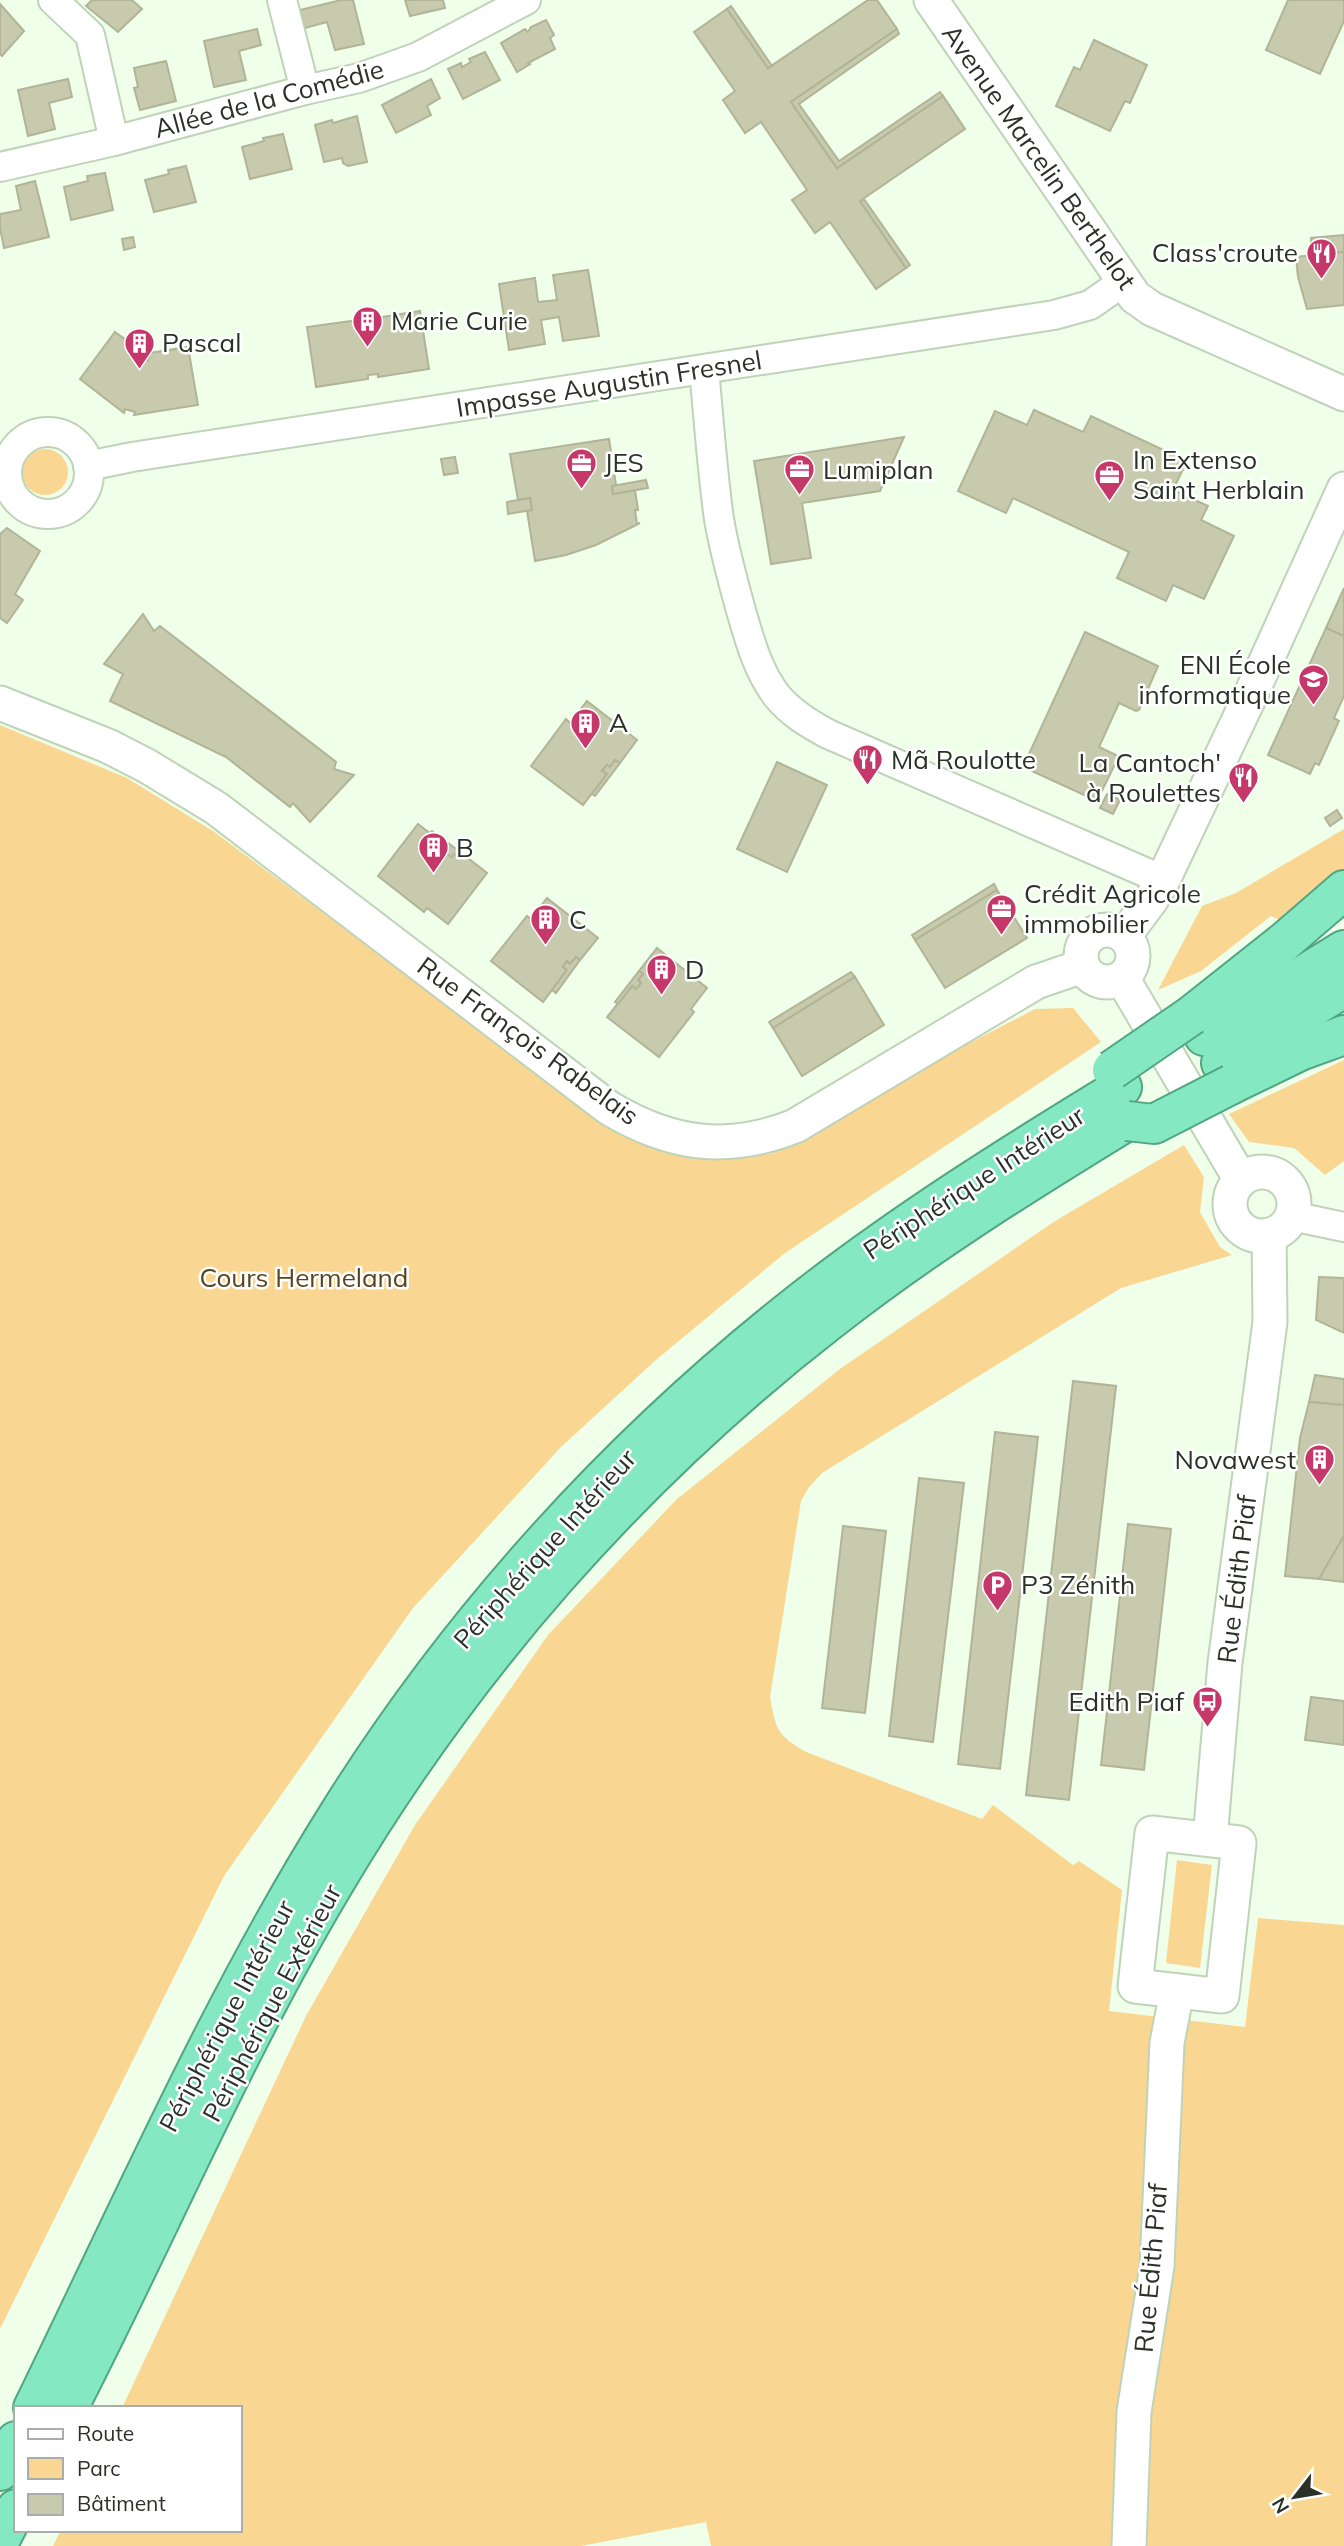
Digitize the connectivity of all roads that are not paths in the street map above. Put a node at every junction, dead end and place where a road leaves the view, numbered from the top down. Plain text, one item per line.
1 (52, 0) edge
2 (282, 0) edge
3 (526, 0) edge
4 (931, 0) edge
5 (489, 9) edge
6 (305, 90) junction
7 (114, 141) junction
8 (0, 167) edge
9 (1123, 282) junction
10 (704, 370) junction
11 (1344, 394) edge
12 (88, 467) dead end
13 (1344, 489) edge
14 (0, 703) edge
15 (1163, 880) junction
16 (1344, 890) edge
17 (1124, 936) junction
18 (1344, 950) edge
19 (1083, 966) junction
20 (1122, 978) junction
21 (1344, 988) edge
22 (1344, 1035) edge
23 (1212, 1049) junction
24 (1120, 1093) junction
25 (1241, 1180) junction
26 (1280, 1225) junction
27 (1344, 1227) edge
28 (1210, 1839) junction
29 (1177, 1991) junction
30 (34, 2406) edge
31 (69, 2406) edge
32 (14, 2445) edge
33 (0, 2471) edge
34 (14, 2513) edge
35 (0, 2540) edge
36 (1129, 2546) edge

1 - 7 street
2 - 6 street
3 - 5 street, Allée de la Comédie
4 - 9 street, Avenue Marcelin Berthelot
5 - 6 street, Allée de la Comédie
6 - 7 street, Allée de la Comédie
7 - 8 street, Allée de la Comédie
9 - 10 street, Impasse Augustin Fresnel
9 - 11 street, Avenue Marcelin Berthelot
10 - 12 street, Impasse Augustin Fresnel
10 - 15 street
13 - 15 street
14 - 19 street, Rue François Rabelais
15 - 17 street
16 - 23 highway
17 - 19 street
17 - 20 street
18 - 23 highway, Périphérique Intérieur
19 - 20 street
20 - 25 street
21 - 23 highway
22 - 23 highway
23 - 24 highway, Périphérique Intérieur
23 - 24 highway, bridge
24 - 30 highway, Périphérique Intérieur
24 - 31 highway, Périphérique Extérieur
25 - 26 street
25 - 26 street
26 - 27 street
26 - 28 street, Rue Édith Piaf
28 - 29 street
28 - 29 street
29 - 36 street, Rue Édith Piaf
32 - 33 highway
34 - 35 highway

